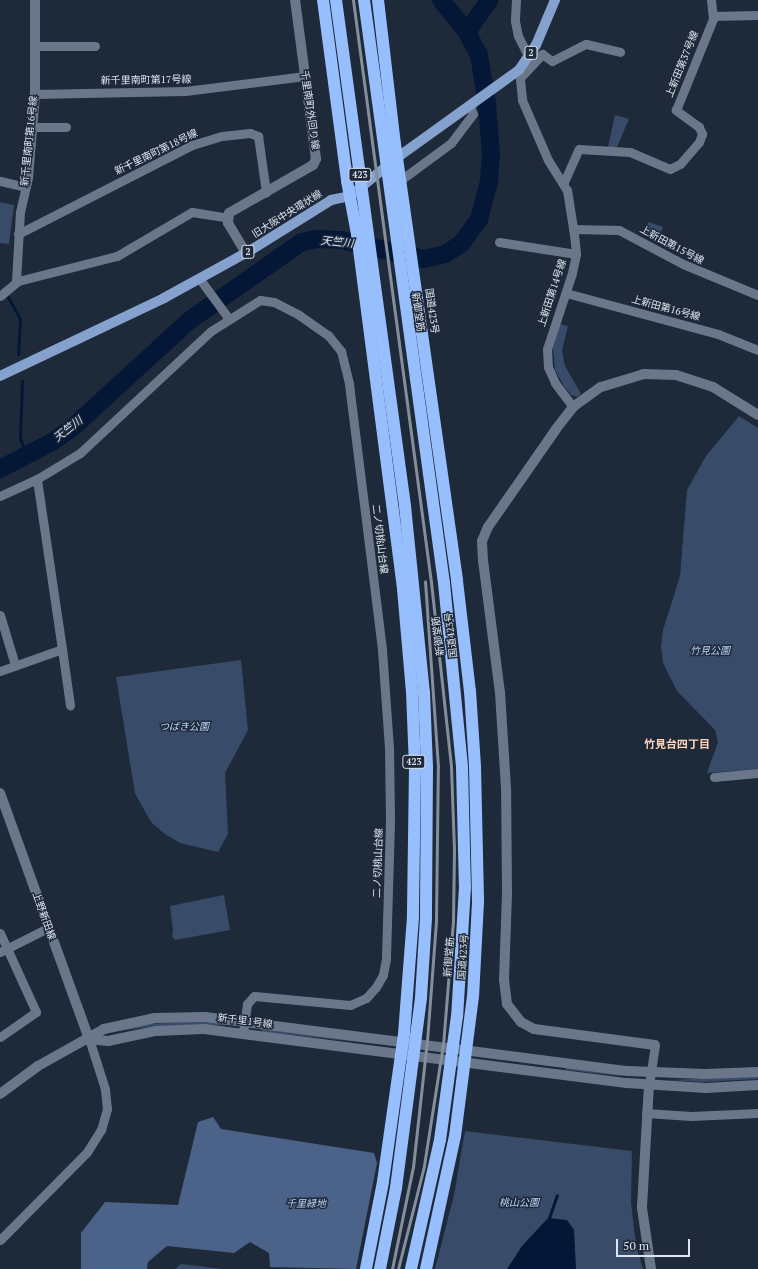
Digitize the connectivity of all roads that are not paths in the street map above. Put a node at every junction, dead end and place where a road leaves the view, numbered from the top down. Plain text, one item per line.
1 (35, 0) edge
2 (295, 0) edge
3 (323, 0) edge
4 (336, 0) edge
5 (378, 0) edge
6 (516, 0) edge
7 (555, 0) edge
8 (711, 0) edge
9 (365, 6) edge
10 (758, 15) edge
11 (713, 16) junction
12 (35, 46) junction
13 (95, 46) dead end
14 (620, 52) dead end
15 (536, 54) junction
16 (520, 74) junction
17 (305, 76) junction
18 (35, 94) junction
19 (475, 103) junction
20 (32, 127) junction
21 (66, 127) dead end
22 (398, 157) junction
23 (402, 179) junction
24 (0, 181) edge
25 (564, 182) junction
26 (25, 187) junction
27 (266, 192) junction
28 (350, 196) junction
29 (228, 218) junction
30 (573, 229) junction
31 (18, 234) junction
32 (499, 242) dead end
33 (246, 253) junction
34 (576, 254) junction
35 (199, 278) junction
36 (16, 281) junction
37 (566, 293) junction
38 (758, 295) edge
39 (0, 296) edge
40 (229, 319) junction
41 (758, 350) edge
42 (0, 376) edge
43 (573, 407) junction
44 (758, 415) edge
45 (37, 479) junction
46 (0, 496) edge
47 (433, 500) junction
48 (405, 506) junction
49 (457, 581) junction
50 (403, 589) junction
51 (0, 615) edge
52 (62, 649) junction
53 (15, 666) junction
54 (0, 671) edge
55 (70, 705) dead end
56 (758, 773) edge
57 (714, 776) dead end
58 (0, 793) edge
59 (48, 928) junction
60 (0, 933) edge
61 (3, 950) edge
62 (244, 1021) junction
63 (243, 1033) junction
64 (0, 1038) edge
65 (89, 1039) junction
66 (407, 1042) junction
67 (655, 1045) joint
68 (463, 1049) junction
69 (406, 1054) junction
70 (462, 1061) junction
71 (758, 1072) edge
72 (651, 1073) junction
73 (649, 1085) junction
74 (758, 1085) edge
75 (0, 1094) edge
76 (646, 1113) junction
77 (758, 1113) edge
78 (0, 1240) edge
79 (366, 1269) edge
80 (380, 1269) edge
81 (411, 1269) edge
82 (426, 1269) edge
83 (651, 1269) edge

1 - 12 street, 新千里南町第16号線
2 - 17 street, 千里南町外回り線
3 - 28 highway, 423
4 - 48 highway, 新御堂筋 / 423
5 - 22 highway, 国道423号
6 - 15 street
7 - 15 main road, 旧大阪中央環状線 / 2
8 - 11 street, 上新田第37号線
9 - 47 highway, 新御堂筋 / 423
10 - 11 street
11 - 25 street, 上新田第37号線
12 - 13 street
12 - 18 street, 新千里南町第16号線
14 - 15 street
15 - 16 main road, 旧大阪中央環状線 / 2
16 - 19 main road, 旧大阪中央環状線 / 2
16 - 25 street, 上新田第14号線
17 - 18 street, 新千里南町第17号線
17 - 27 street, 千里南町外回り線
18 - 20 street, 新千里南町第16号線
19 - 22 main road, 旧大阪中央環状線 / 2
19 - 23 street
20 - 21 street
20 - 26 street, 新千里南町第16号線
22 - 23 highway, 国道423号
22 - 28 main road, 旧大阪中央環状線 / 2
23 - 49 highway, 国道423号
24 - 26 street
25 - 30 street, 上新田第14号線
26 - 31 street, 新千里南町第16号線
27 - 29 street, 千里南町外回り線
27 - 31 street, 新千里南町第18号線
28 - 33 main road, 旧大阪中央環状線 / 2
28 - 50 highway, 423
29 - 33 street
29 - 36 street
30 - 34 street, 上新田第14号線
30 - 38 street, 上新田第15号線
31 - 36 street, 新千里南町第16号線
32 - 34 street
33 - 35 main road, 旧大阪中央環状線 / 2
34 - 37 street, 上新田第14号線
35 - 40 street
35 - 42 main road, 旧大阪中央環状線 / 2
36 - 39 street
37 - 41 street, 上新田第16号線
37 - 43 street, 上新田第14号線
40 - 45 street, 二ノ切桃山台線
40 - 62 street, 二ノ切桃山台線
43 - 44 street
43 - 67 street
45 - 46 street, 二ノ切桃山台線
45 - 52 street
47 - 49 highway
47 - 81 highway, 新御堂筋 / 423
48 - 50 highway
48 - 80 highway, 新御堂筋 / 423
49 - 68 highway, 国道423号
50 - 66 highway, 423
51 - 53 street
52 - 53 street
52 - 55 street
53 - 54 street
56 - 57 street
58 - 59 street, 上野新田線
59 - 61 street
59 - 65 street, 上野新田線
60 - 61 street
61 - 64 street
62 - 63 street, 二ノ切桃山台線
62 - 65 street, 新千里1号線
62 - 66 street, 新千里1号線
63 - 65 street, 新千里1号線
63 - 69 street, 新千里1号線
65 - 75 street, 新千里1号線
65 - 78 street
66 - 68 street, 新千里1号線
66 - 69 highway, 423
67 - 72 street
68 - 70 highway, 国道423号
68 - 72 street, 新千里1号線
69 - 70 street, 新千里1号線
69 - 79 highway, 423
70 - 73 street, 新千里1号線
70 - 82 highway, 国道423号
71 - 72 street, 新千里1号線
72 - 73 street
73 - 74 street, 新千里1号線
73 - 76 street
76 - 77 street
76 - 83 street

